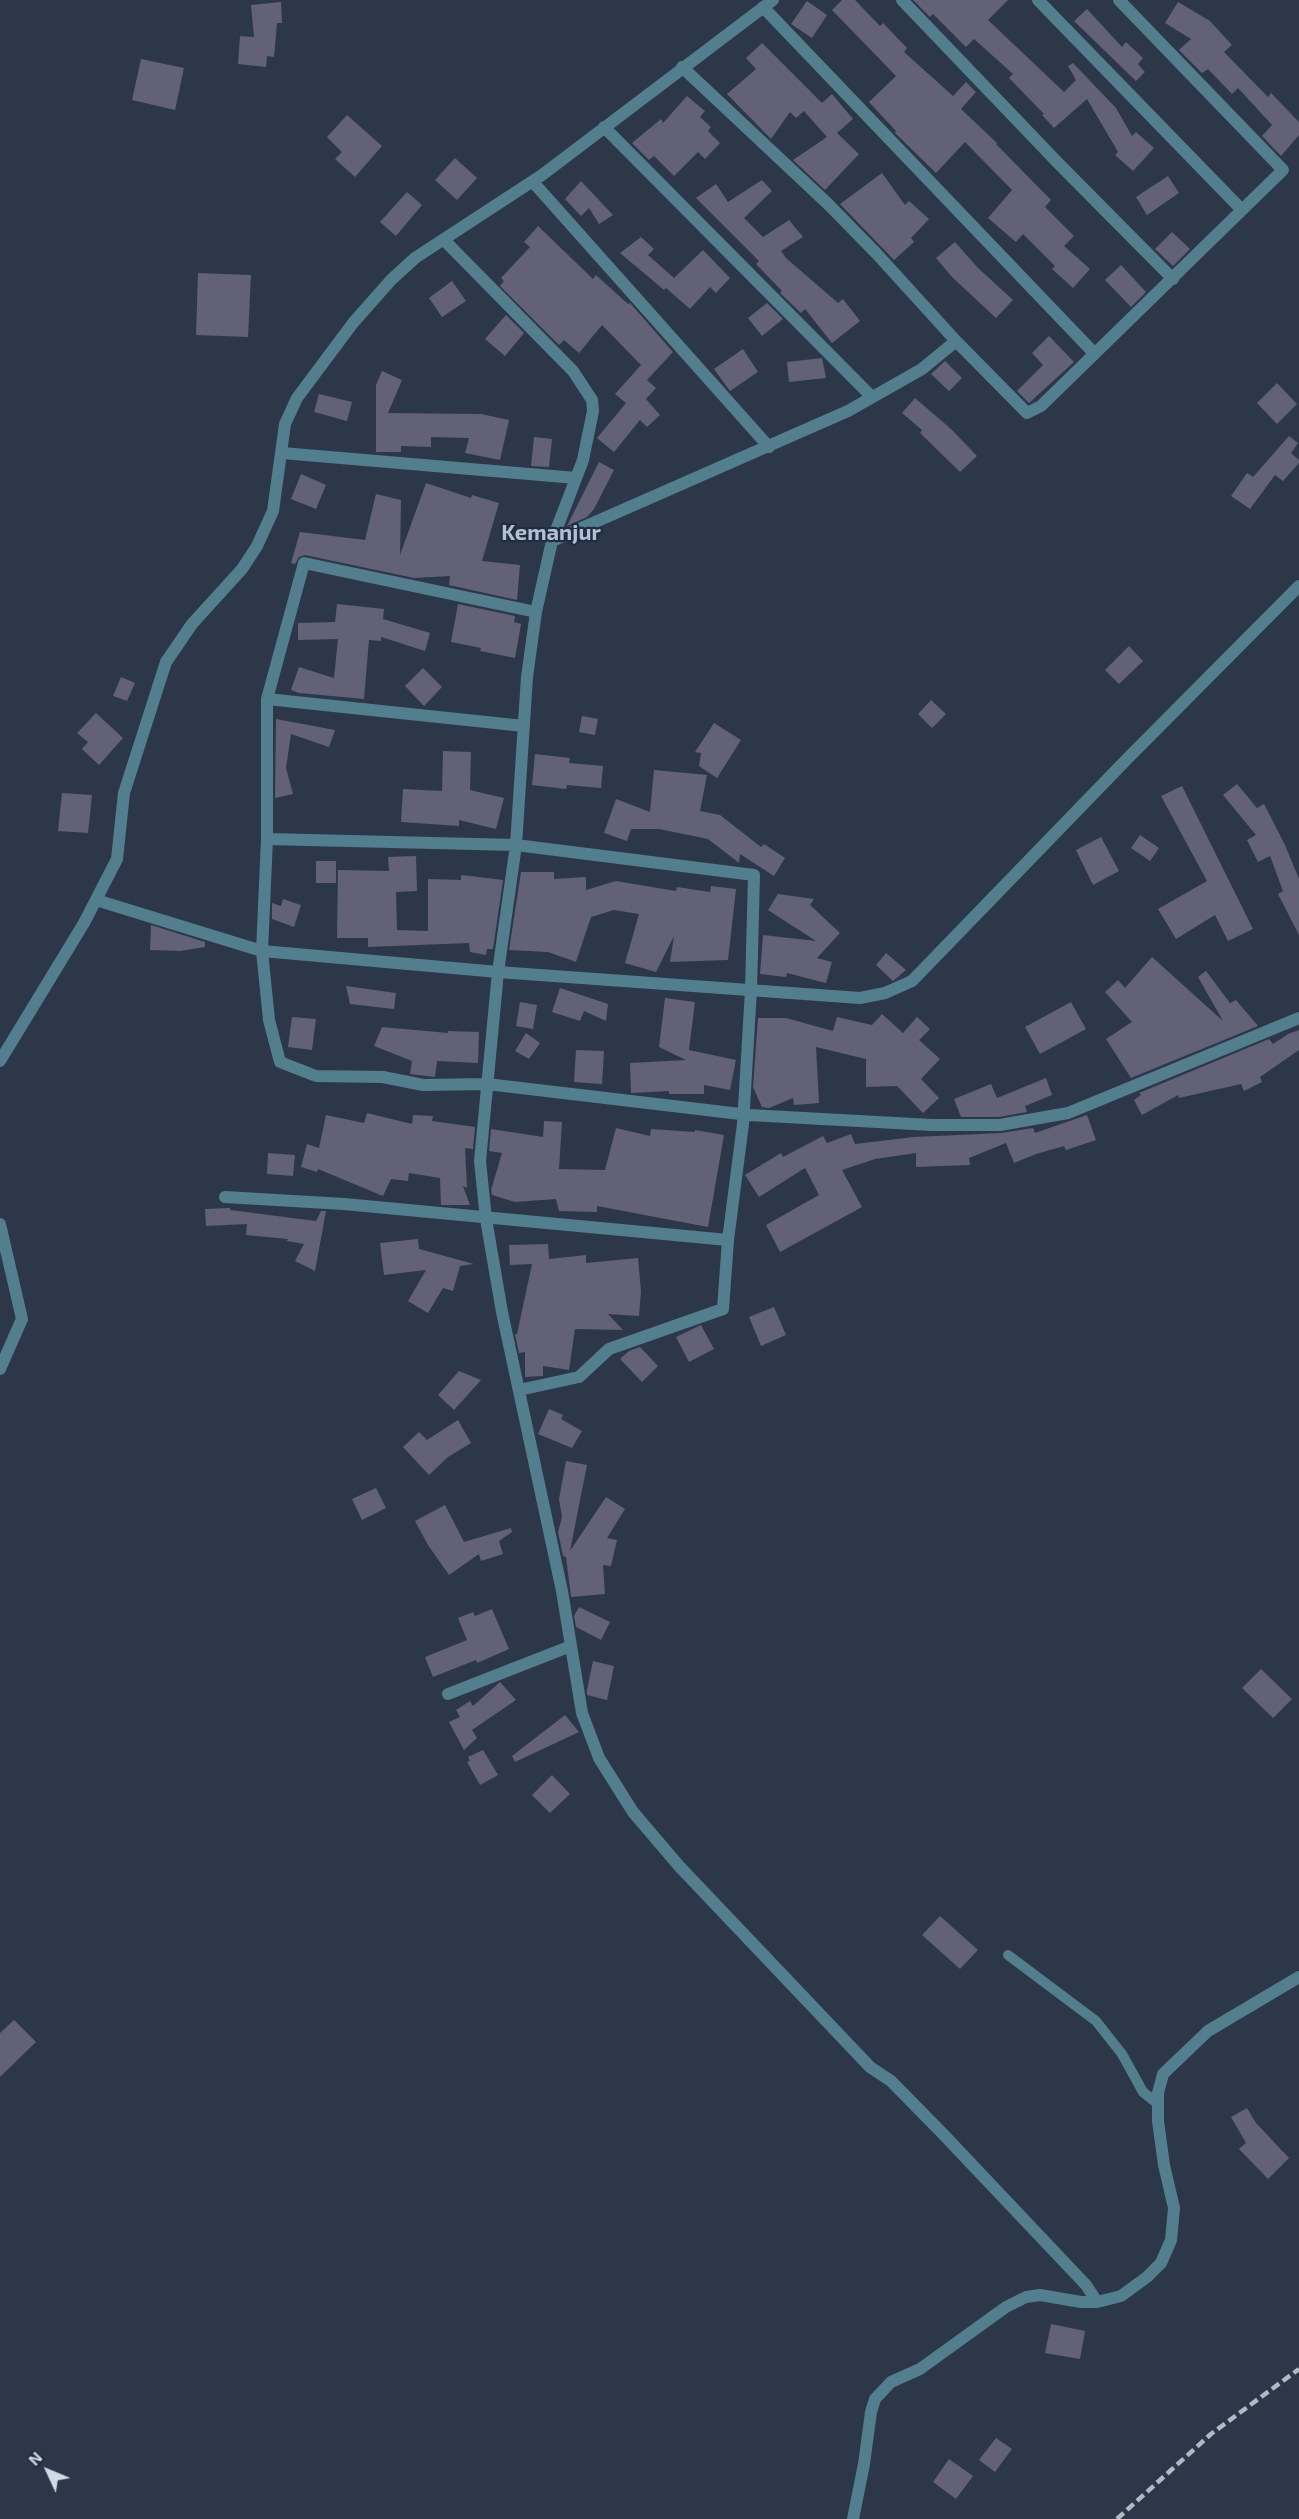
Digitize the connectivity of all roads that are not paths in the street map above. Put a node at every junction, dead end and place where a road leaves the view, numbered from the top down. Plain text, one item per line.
1 (902, 0) edge
2 (1038, 0) edge
3 (1119, 0) edge
4 (768, 4) edge
5 (682, 67) junction
6 (604, 126) junction
7 (533, 182) junction
8 (1242, 210) junction
9 (444, 240) junction
10 (1173, 279) junction
11 (956, 341) junction
12 (1094, 353) junction
13 (872, 398) junction
14 (769, 447) junction
15 (282, 453) junction
16 (576, 478) junction
17 (552, 541) junction
18 (1299, 586) edge
19 (536, 612) junction
20 (267, 699) junction
21 (524, 726) junction
22 (267, 839) junction
23 (516, 845) junction
24 (96, 900) junction
25 (262, 951) junction
26 (498, 972) junction
27 (751, 990) junction
28 (1299, 1018) edge
29 (0, 1061) edge
30 (487, 1084) junction
31 (743, 1114) junction
32 (225, 1197) dead end
33 (486, 1219) junction
34 (0, 1224) edge
35 (728, 1240) junction
36 (0, 1370) edge
37 (519, 1390) junction
38 (571, 1646) junction
39 (448, 1695) dead end
40 (1008, 1955) dead end
41 (1299, 1977) edge
42 (1158, 2104) junction
43 (1097, 2302) junction
44 (853, 2519) edge

1 - 10 street
2 - 8 street
3 - 8 street
4 - 5 street
4 - 12 street
5 - 6 street
5 - 11 street
6 - 7 street
6 - 13 street
7 - 9 street
7 - 14 street
8 - 10 street
9 - 15 street
9 - 16 street
10 - 12 street
11 - 12 street
11 - 13 street
13 - 14 street
14 - 17 street
15 - 16 street
15 - 24 street
16 - 17 street
17 - 19 street
18 - 27 street
19 - 20 street
19 - 21 street
20 - 21 street
20 - 22 street
21 - 23 street
22 - 23 street
22 - 25 street
23 - 26 street
23 - 27 street
24 - 25 street
24 - 29 street
25 - 26 street
25 - 30 street
26 - 27 street
26 - 30 street
27 - 31 street
28 - 31 street
30 - 31 street
30 - 33 street
31 - 35 street
32 - 33 street
33 - 35 street
33 - 37 street
34 - 36 street
35 - 37 street
37 - 38 street
38 - 39 street
38 - 43 street
40 - 42 lane
41 - 42 street
42 - 43 street
43 - 44 street

